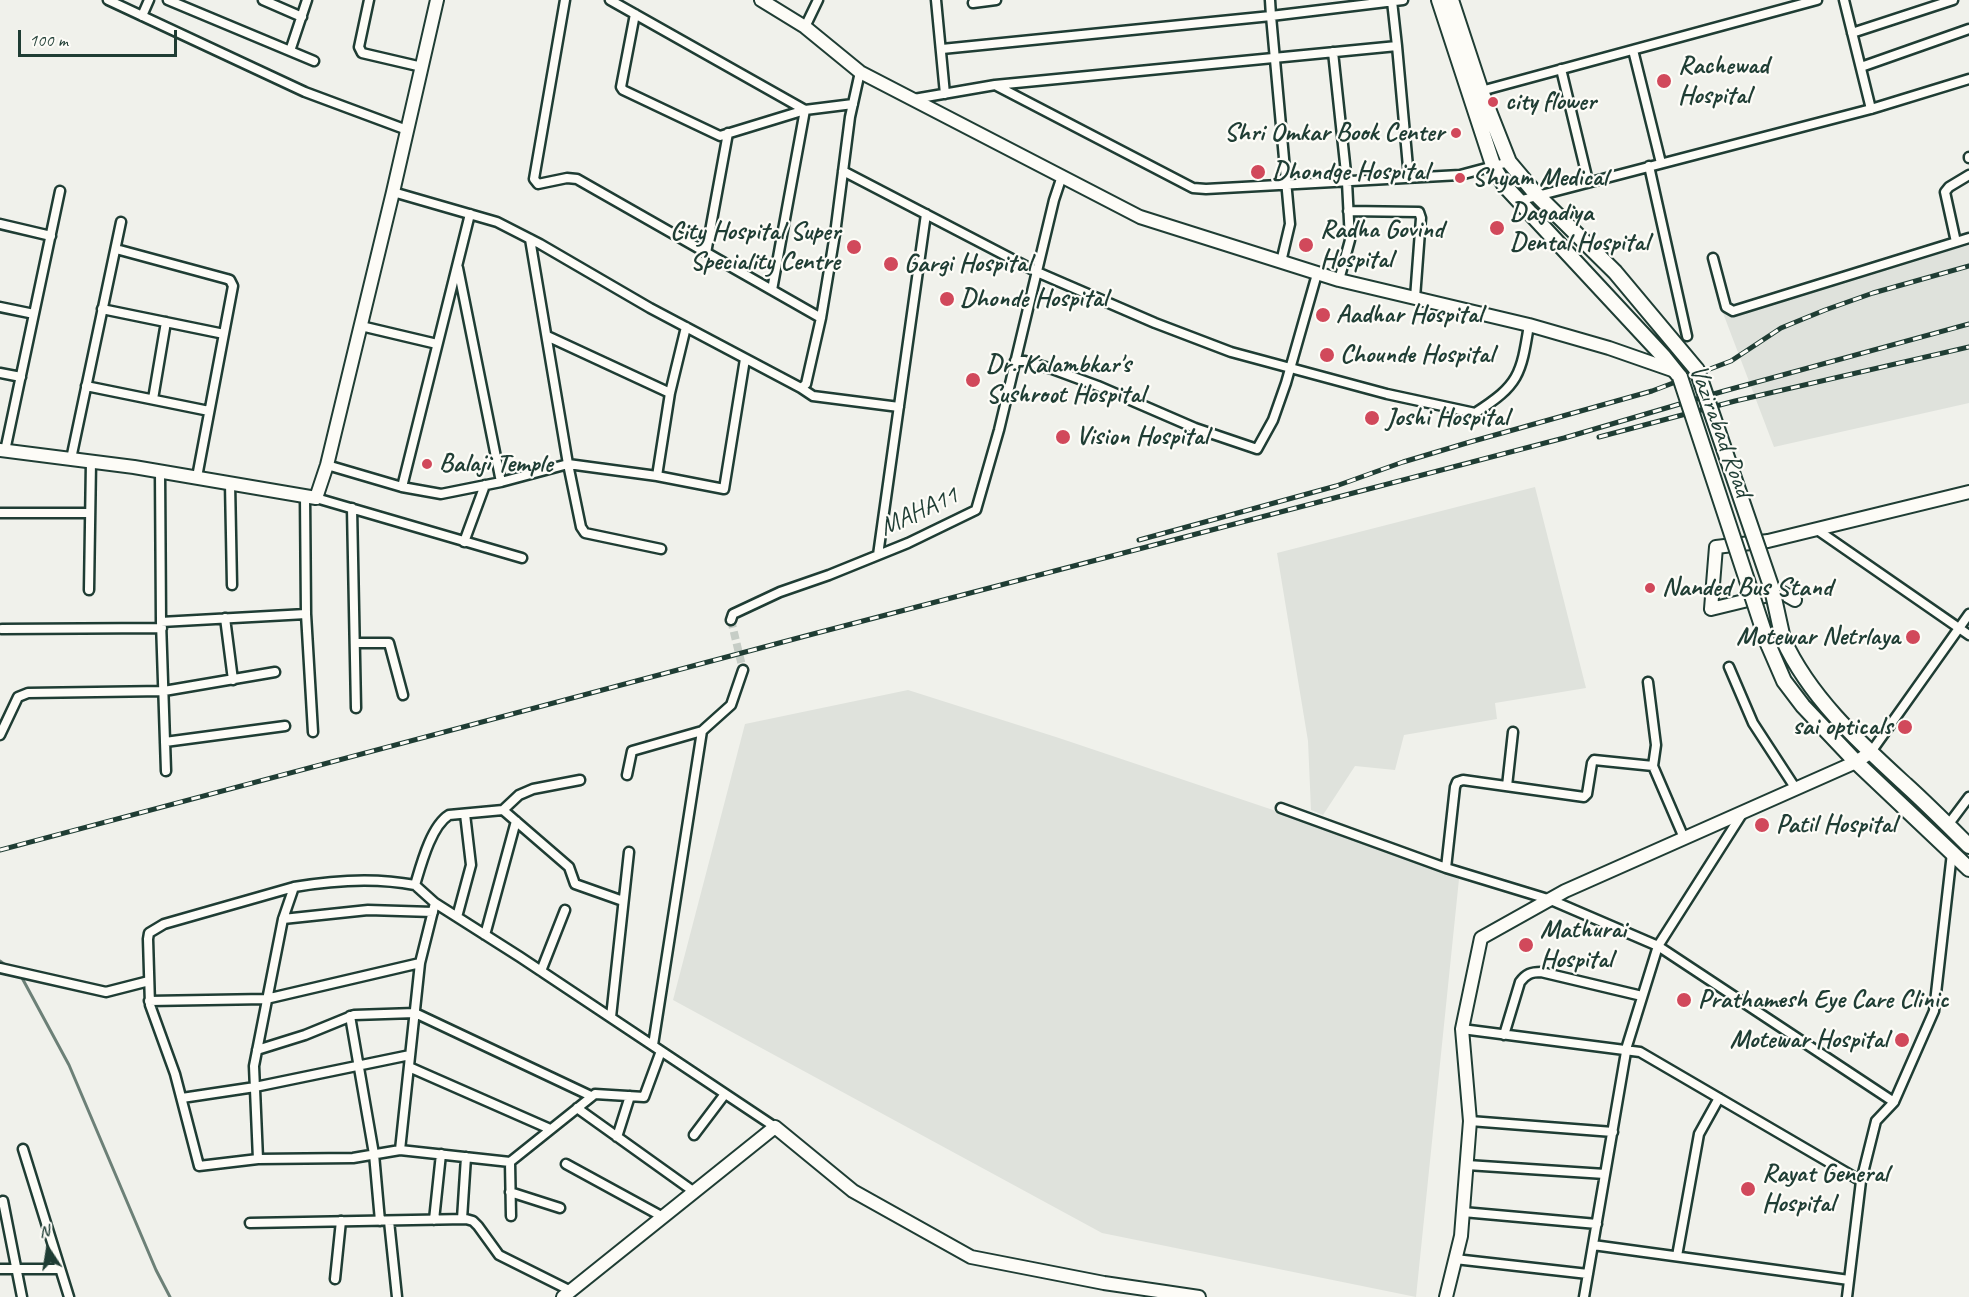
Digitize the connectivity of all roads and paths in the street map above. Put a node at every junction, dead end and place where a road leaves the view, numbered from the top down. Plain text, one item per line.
1 (108, 0) edge
2 (149, 0) edge
3 (168, 0) edge
4 (262, 0) edge
5 (307, 0) edge
6 (369, 0) edge
7 (437, 0) edge
8 (565, 0) edge
9 (610, 0) edge
10 (761, 0) edge
11 (818, 0) edge
12 (936, 0) edge
13 (996, 0) edge
14 (1270, 0) edge
15 (1403, 0) edge
16 (1439, 0) edge
17 (1451, 0) edge
18 (1817, 0) edge
19 (1844, 0) edge
20 (1953, 0) edge
21 (1392, 1) edge
22 (973, 3) dead end
23 (635, 14) junction
24 (142, 16) junction
25 (1271, 16) junction
26 (302, 17) junction
27 (805, 27) junction
28 (1969, 30) edge
29 (1852, 33) junction
30 (1397, 46) junction
31 (942, 49) junction
32 (1633, 50) junction
33 (290, 51) junction
34 (1333, 52) junction
35 (1275, 57) junction
36 (314, 61) dead end
37 (422, 67) junction
38 (1861, 67) junction
39 (1562, 69) junction
40 (861, 72) junction
41 (1969, 79) edge
42 (995, 85) junction
43 (1481, 91) junction
44 (945, 94) junction
45 (914, 99) junction
46 (853, 104) junction
47 (1871, 108) junction
48 (805, 110) junction
49 (407, 130) junction
50 (728, 133) junction
51 (1509, 162) junction
52 (1661, 163) junction
53 (1649, 166) junction
54 (1494, 168) junction
55 (843, 171) junction
56 (1969, 175) edge
57 (1062, 177) junction
58 (1409, 178) junction
59 (1588, 181) junction
60 (1347, 182) junction
61 (1287, 186) junction
62 (60, 191) dead end
63 (393, 192) junction
64 (1536, 195) junction
65 (1518, 201) junction
66 (1348, 212) junction
67 (470, 214) junction
68 (926, 214) junction
69 (121, 222) dead end
70 (0, 224) edge
71 (51, 236) junction
72 (1969, 238) edge
73 (530, 239) junction
74 (1956, 242) junction
75 (116, 249) junction
76 (706, 253) junction
77 (1713, 258) dead end
78 (1281, 262) junction
79 (457, 264) junction
80 (1037, 272) junction
81 (1317, 273) junction
82 (1339, 280) junction
83 (771, 290) junction
84 (1415, 298) junction
85 (0, 307) edge
86 (102, 309) junction
87 (34, 314) junction
88 (820, 318) junction
89 (166, 322) junction
90 (1529, 325) junction
91 (361, 326) junction
92 (686, 327) junction
93 (224, 334) junction
94 (547, 336) junction
95 (1687, 336) dead end
96 (437, 344) junction
97 (745, 359) junction
98 (1015, 361) junction
99 (1290, 368) junction
100 (0, 373) edge
101 (1677, 374) junction
102 (21, 377) junction
103 (86, 386) junction
104 (801, 388) junction
105 (670, 393) junction
106 (153, 399) junction
107 (899, 407) junction
108 (209, 411) junction
109 (2, 451) edge
110 (71, 459) junction
111 (91, 462) junction
112 (568, 464) junction
113 (327, 465) junction
114 (160, 471) junction
115 (657, 476) junction
116 (197, 477) junction
117 (501, 482) junction
118 (230, 483) junction
119 (485, 485) junction
120 (402, 487) junction
121 (1969, 492) edge
122 (310, 497) junction
123 (352, 508) junction
124 (0, 513) edge
125 (90, 513) junction
126 (1816, 529) junction
127 (464, 542) junction
128 (661, 549) dead end
129 (878, 555) junction
130 (522, 558) dead end
131 (232, 585) dead end
132 (89, 590) dead end
133 (1795, 600) dead end
134 (306, 614) junction
135 (1969, 614) edge
136 (225, 618) junction
137 (731, 620) dead end
138 (161, 625) junction
139 (2, 629) dead end
140 (1960, 629) junction
141 (1969, 635) edge
142 (356, 643) junction
143 (1729, 667) dead end
144 (743, 670) tunnel mouth
145 (275, 672) dead end
146 (232, 680) junction
147 (1647, 682) dead end
148 (164, 692) junction
149 (403, 695) dead end
150 (356, 708) dead end
151 (285, 726) dead end
152 (702, 730) junction
153 (313, 732) dead end
154 (1513, 732) dead end
155 (0, 735) edge
156 (165, 742) junction
157 (1870, 752) junction
158 (1856, 762) junction
159 (1653, 766) junction
160 (166, 771) dead end
161 (627, 776) dead end
162 (580, 780) dead end
163 (1508, 786) junction
164 (1796, 789) junction
165 (1913, 791) junction
166 (1969, 797) edge
167 (1900, 804) junction
168 (1281, 808) dead end
169 (504, 810) junction
170 (1743, 812) junction
171 (465, 814) junction
172 (516, 821) junction
173 (1948, 825) junction
174 (1684, 838) junction
175 (1969, 846) edge
176 (629, 852) dead end
177 (1952, 853) junction
178 (1446, 868) junction
179 (1969, 869) edge
180 (415, 885) junction
181 (294, 887) junction
182 (1551, 900) junction
183 (623, 901) junction
184 (434, 907) junction
185 (565, 909) dead end
186 (457, 917) junction
187 (283, 919) junction
188 (485, 935) junction
189 (1658, 946) junction
190 (420, 963) junction
191 (0, 968) edge
192 (541, 971) junction
193 (149, 981) junction
194 (1642, 996) junction
195 (266, 999) junction
196 (149, 1001) junction
197 (415, 1013) junction
198 (350, 1016) junction
199 (611, 1017) junction
200 (1462, 1029) junction
201 (1504, 1035) junction
202 (653, 1045) junction
203 (257, 1050) junction
204 (661, 1051) junction
205 (1626, 1051) junction
206 (410, 1055) junction
207 (360, 1065) junction
208 (409, 1067) junction
209 (255, 1087) junction
210 (725, 1094) junction
211 (591, 1096) junction
212 (630, 1096) junction
213 (182, 1098) junction
214 (1719, 1098) junction
215 (1894, 1102) junction
216 (577, 1108) junction
217 (1470, 1120) junction
218 (776, 1127) junction
219 (550, 1130) junction
220 (1613, 1132) junction
221 (694, 1134) dead end
222 (617, 1137) junction
223 (23, 1149) dead end
224 (400, 1150) junction
225 (374, 1154) junction
226 (441, 1154) junction
227 (466, 1157) junction
228 (258, 1159) junction
229 (510, 1162) junction
230 (566, 1164) dead end
231 (1467, 1164) junction
232 (1605, 1174) junction
233 (1861, 1181) junction
234 (693, 1191) junction
235 (510, 1192) junction
236 (3, 1201) dead end
237 (560, 1208) dead end
238 (1463, 1212) junction
239 (511, 1216) dead end
240 (663, 1217) junction
241 (462, 1219) junction
242 (434, 1220) junction
243 (341, 1221) junction
244 (385, 1221) junction
245 (250, 1223) dead end
246 (1597, 1224) junction
247 (1593, 1245) junction
248 (1677, 1256) junction
249 (1455, 1259) junction
250 (0, 1269) edge
251 (16, 1269) junction
252 (60, 1269) junction
253 (1588, 1274) junction
254 (335, 1279) dead end
255 (1849, 1280) junction
256 (567, 1294) edge
257 (22, 1297) edge
258 (69, 1297) edge
259 (398, 1297) edge
260 (1199, 1297) edge
261 (1446, 1297) edge
262 (1584, 1297) edge
263 (1847, 1297) edge

1 - 24 street
2 - 24 street
3 - 33 street
4 - 26 street
5 - 26 street
6 - 37 street
7 - 37 street
8 - 76 street
9 - 23 street
10 - 27 street
11 - 27 street
12 - 31 street
13 - 22 street
14 - 25 street
15 - 21 street
16 - 54 main road, Vazirabad Road
17 - 43 main road, Vazirabad Road
18 - 32 street
19 - 29 street
20 - 29 street
21 - 25 street
21 - 30 street
23 - 48 street
23 - 50 street
24 - 49 street
25 - 31 street
25 - 35 street
26 - 33 street
27 - 40 street
28 - 38 street
29 - 38 street
30 - 34 street
30 - 58 street
31 - 44 street
32 - 39 street
32 - 52 street
33 - 36 street
34 - 35 street
34 - 60 street
35 - 42 street
35 - 61 street
37 - 49 street
38 - 47 street
39 - 43 street
39 - 59 street
40 - 45 street
40 - 46 street
41 - 47 street
42 - 44 street
42 - 61 street
43 - 51 main road, Vazirabad Road
44 - 45 street
45 - 57 street
46 - 48 street
46 - 55 street
47 - 52 street
48 - 50 street
48 - 83 street
49 - 63 street
50 - 76 street
51 - 54 street
51 - 64 main road, Vazirabad Road
52 - 53 street
53 - 59 street
53 - 95 street
54 - 58 street
54 - 65 main road, Vazirabad Road
55 - 68 street
55 - 88 street
56 - 74 street
57 - 78 street
57 - 80 street, MAHA11
58 - 60 street
59 - 64 street
60 - 61 street
60 - 66 street
61 - 78 street
62 - 71 street
63 - 67 street
63 - 91 street
64 - 65 street
64 - 157 main road, Vazirabad Road, bridge
65 - 101 main road, Vazirabad Road
66 - 82 street
66 - 84 street
67 - 73 street
67 - 79 street
68 - 80 street
68 - 107 street
69 - 75 street
70 - 71 street
71 - 87 street
72 - 74 street
73 - 92 street
73 - 94 street
74 - 77 street
75 - 86 street
75 - 93 street
76 - 83 street
78 - 81 street
79 - 96 street
79 - 117 street
80 - 98 street, MAHA11
80 - 99 street
81 - 82 street
81 - 99 street
82 - 84 street
83 - 88 street
84 - 90 street
85 - 87 street
86 - 89 street
86 - 103 street
87 - 102 street
88 - 104 street
89 - 93 street
89 - 106 street
90 - 99 street
90 - 101 street
91 - 96 street
91 - 113 street
92 - 97 street
92 - 105 street
93 - 108 street
94 - 105 street
94 - 112 street
96 - 120 street
97 - 104 street
97 - 115 street
98 - 99 street
98 - 129 street, MAHA11
100 - 102 street
101 - 158 main road, Vazirabad Road, bridge
102 - 109 street
103 - 106 street
103 - 110 street
104 - 107 street
105 - 115 street
106 - 108 street
107 - 129 street
108 - 116 street
109 - 110 street
110 - 111 street
111 - 114 street
111 - 125 street
112 - 115 street
112 - 117 street
112 - 128 street
113 - 120 street
113 - 122 street
114 - 116 street
114 - 138 street
116 - 118 street
117 - 119 street
118 - 122 street
118 - 131 street
119 - 120 street
119 - 127 street
121 - 126 street
122 - 123 street
122 - 134 street
123 - 127 street
123 - 142 street
124 - 125 street
125 - 132 street
126 - 133 street
126 - 140 street
127 - 130 street
129 - 137 street, MAHA11
134 - 136 street
134 - 153 street
135 - 140 street
136 - 138 street
136 - 146 street
138 - 139 street
138 - 148 street
140 - 141 street
140 - 157 street
142 - 149 street
142 - 150 street
143 - 164 street
144 - 152 street
145 - 146 street
146 - 148 street
147 - 159 street
148 - 155 street
148 - 156 street
151 - 156 street
152 - 161 street
152 - 202 street
154 - 163 street
156 - 160 street
157 - 158 street
157 - 165 main road, Vazirabad Road
158 - 164 street
158 - 167 main road, Vazirabad Road
159 - 163 street
159 - 174 street
162 - 169 street
163 - 178 street
164 - 170 street
165 - 167 main road
165 - 173 main road, Vazirabad Road
166 - 173 street
167 - 177 main road, Vazirabad Road
168 - 178 street
169 - 171 street
169 - 172 street
170 - 174 street
170 - 189 street
171 - 180 street
171 - 186 street
172 - 183 street
172 - 188 street
173 - 175 main road, Vazirabad Road
174 - 182 street
176 - 183 street
177 - 179 main road, Vazirabad Road
177 - 215 street
178 - 182 street
180 - 181 street
180 - 184 street
181 - 187 street
181 - 193 street
182 - 189 street
182 - 200 street
183 - 199 street
184 - 186 street
184 - 187 street
184 - 190 street
185 - 192 street
186 - 188 street
187 - 195 street
188 - 192 street
189 - 194 street
189 - 215 street
190 - 195 street
190 - 197 street
191 - 193 street
192 - 199 street
193 - 196 street
194 - 201 street
194 - 205 street
195 - 196 street
195 - 203 street
196 - 213 street
197 - 198 street
197 - 206 street
197 - 211 street
198 - 203 street
198 - 207 street
199 - 202 street
200 - 201 street
200 - 217 street
201 - 205 street
202 - 204 street
203 - 209 street
204 - 210 street
204 - 212 street
205 - 214 street
205 - 220 street
206 - 207 street
206 - 208 street
207 - 209 street
207 - 225 street
208 - 219 street
208 - 224 street
209 - 213 street
209 - 228 street
210 - 218 street
210 - 221 street
211 - 212 street
211 - 216 street
212 - 222 street
213 - 228 street
214 - 233 street
214 - 248 street
215 - 233 street
216 - 219 street
216 - 222 street
217 - 220 street
217 - 231 street
218 - 234 street
218 - 260 street
219 - 229 street
220 - 232 street
222 - 234 street
223 - 252 street
224 - 225 street
224 - 226 street
225 - 228 street
225 - 244 street
226 - 227 street
226 - 242 street
227 - 229 street
227 - 241 street
229 - 235 street
230 - 240 street
231 - 232 street
231 - 238 street
232 - 246 street
233 - 255 street
234 - 240 street
235 - 237 street
235 - 239 street
236 - 251 street
238 - 246 street
238 - 249 street
240 - 256 street
241 - 242 street
241 - 256 street
242 - 244 street
243 - 244 street
243 - 245 street
243 - 254 street
244 - 259 street
246 - 247 street
247 - 248 street
247 - 253 street
248 - 255 street
249 - 253 street
249 - 261 street
250 - 251 street
251 - 252 street
251 - 257 street
252 - 258 street
253 - 262 street
255 - 263 street

